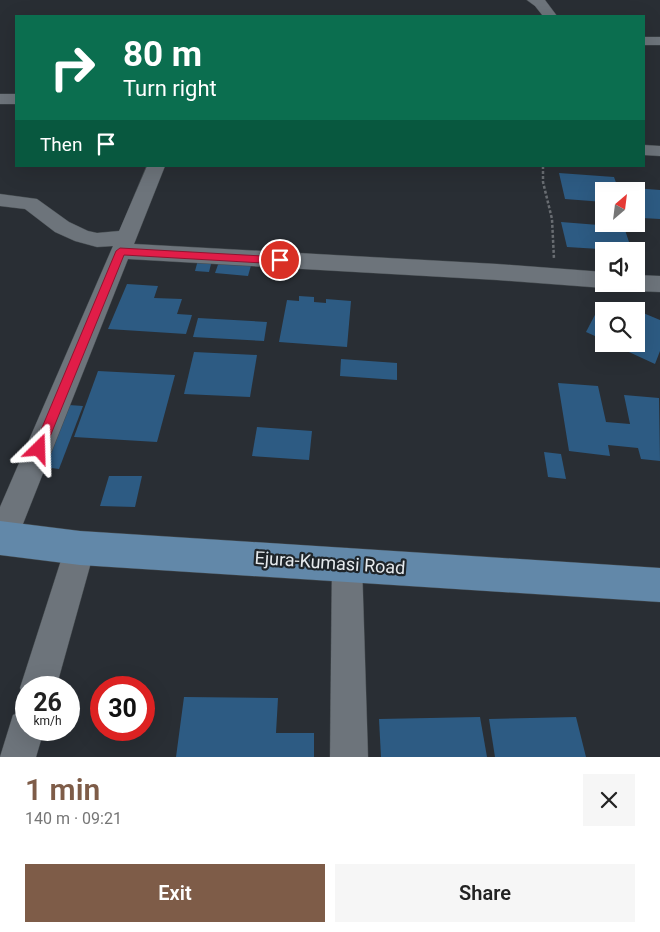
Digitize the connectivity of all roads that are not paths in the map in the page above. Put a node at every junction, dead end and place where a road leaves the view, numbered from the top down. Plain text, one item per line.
1 (533, 0) edge
2 (549, 15) edge
3 (645, 41) edge
4 (660, 41) edge
5 (0, 99) edge
6 (15, 99) edge
7 (645, 150) edge
8 (660, 151) edge
9 (156, 167) edge
10 (0, 200) edge
11 (123, 244) junction
12 (595, 279) edge
13 (645, 283) edge
14 (660, 284) edge
15 (1, 538) edge
16 (80, 548) junction
17 (347, 564) junction
18 (660, 585) edge
19 (42, 676) edge
20 (22, 741) edge
21 (17, 757) edge
22 (349, 757) edge

1 - 2 street
3 - 4 street
5 - 6 street
7 - 8 street
9 - 11 street
10 - 11 street
11 - 12 street
11 - 15 street
13 - 14 street
15 - 16 main road, Ejura-Kumasi Road
16 - 17 main road, Ejura-Kumasi Road
16 - 19 street
17 - 18 main road, Ejura-Kumasi Road
17 - 22 street
20 - 21 street

